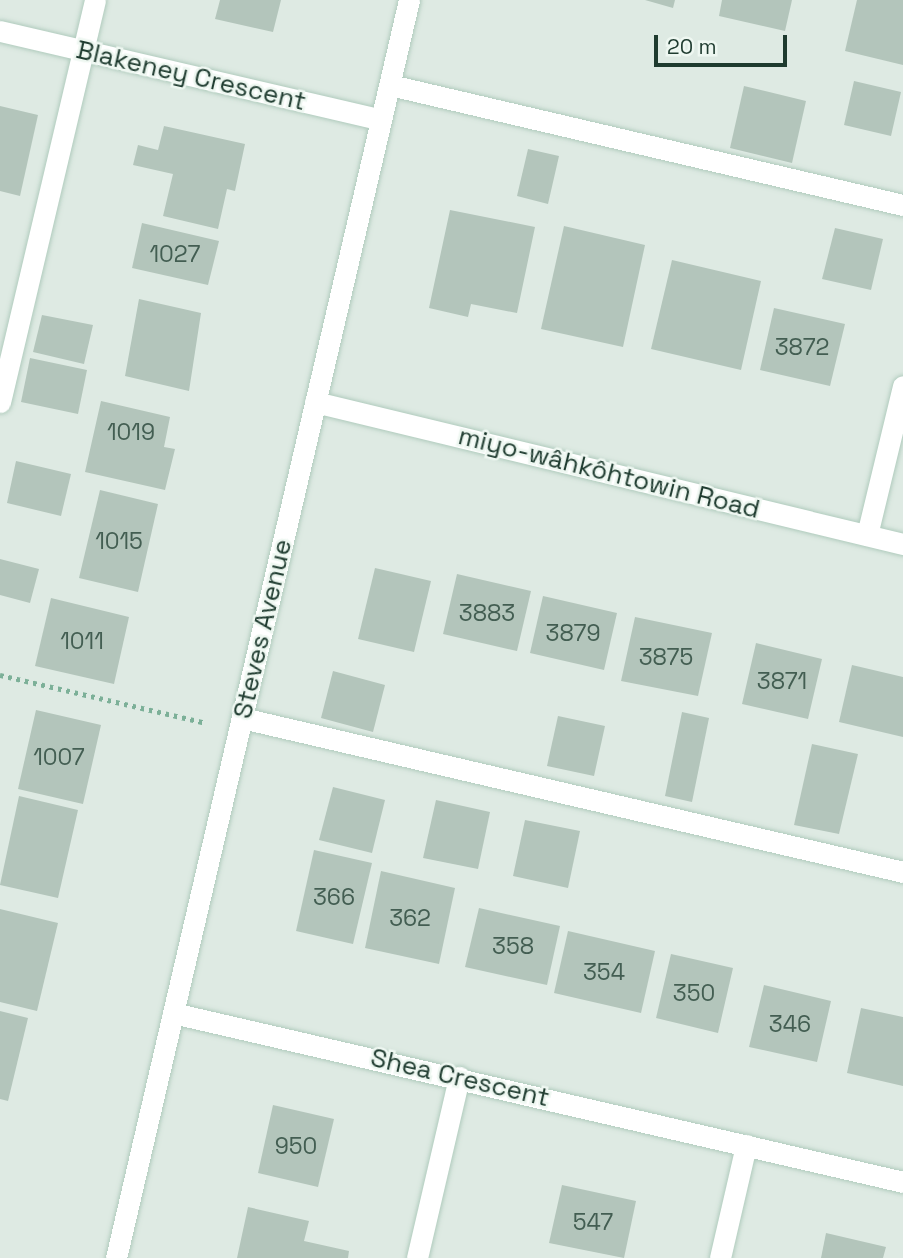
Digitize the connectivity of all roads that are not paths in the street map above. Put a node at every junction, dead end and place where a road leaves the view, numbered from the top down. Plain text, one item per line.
1 (95, 0) edge
2 (409, 0) edge
3 (0, 32) edge
4 (84, 51) junction
5 (390, 85) junction
6 (382, 120) junction
7 (903, 205) edge
8 (7, 341) edge
9 (903, 386) edge
10 (0, 402) edge
11 (316, 402) junction
12 (867, 535) junction
13 (903, 544) edge
14 (242, 719) junction
15 (903, 872) edge
16 (173, 1013) junction
17 (459, 1077) junction
18 (746, 1145) junction
19 (903, 1182) edge
20 (116, 1258) edge
21 (417, 1258) edge
22 (720, 1258) edge

1 - 4 street
2 - 5 street, Steves Avenue
3 - 4 street, Blakeney Crescent
4 - 6 street, Blakeney Crescent
4 - 8 street
5 - 6 street, Steves Avenue
5 - 7 street
6 - 11 street, Steves Avenue
8 - 10 street
9 - 12 street
11 - 12 street, miyo-wâhkôhtowin Road
11 - 14 street, Steves Avenue
12 - 13 street, miyo-wâhkôhtowin Road
14 - 15 street
14 - 16 street, Steves Avenue
16 - 17 street, Shea Crescent
16 - 20 street, Steves Avenue
17 - 18 street, Shea Crescent
17 - 21 street
18 - 19 street, Shea Crescent
18 - 22 street

